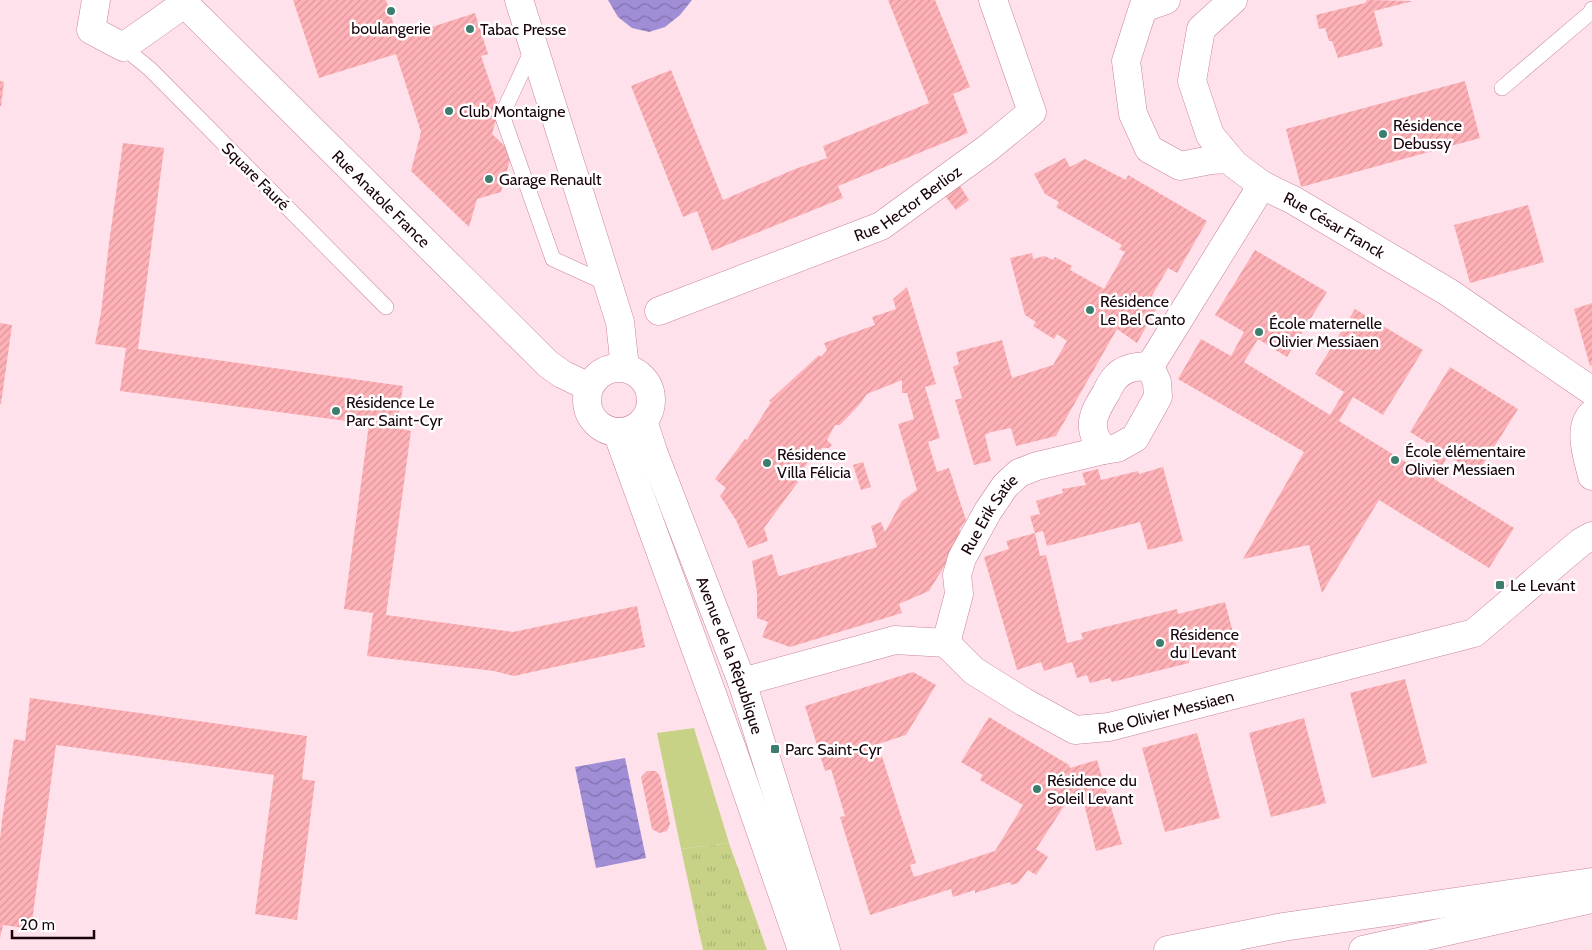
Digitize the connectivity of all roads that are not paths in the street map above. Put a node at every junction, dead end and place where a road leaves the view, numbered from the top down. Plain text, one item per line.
1 (96, 0) edge
2 (519, 0) edge
3 (993, 0) edge
4 (1166, 0) edge
5 (1233, 0) edge
6 (182, 2) edge
7 (1592, 10) edge
8 (534, 46) junction
9 (123, 47) junction
10 (1502, 88) dead end
11 (1230, 159) junction
12 (1262, 185) junction
13 (608, 284) junction
14 (386, 307) dead end
15 (659, 310) dead end
16 (1150, 366) junction
17 (626, 368) junction
18 (589, 387) junction
19 (1592, 391) edge
20 (1592, 414) edge
21 (643, 420) junction
22 (617, 432) junction
23 (1104, 450) junction
24 (1592, 476) edge
25 (1588, 534) edge
26 (666, 565) junction
27 (946, 643) junction
28 (742, 682) junction
29 (1592, 882) edge
30 (1592, 899) edge
31 (802, 950) edge
32 (826, 950) edge
33 (1168, 950) edge
34 (1363, 950) edge

1 - 9 main road
2 - 8 main road
3 - 15 main road, Rue Hector Berlioz
4 - 11 main road
5 - 11 main road, Rue César Franck
6 - 9 main road
6 - 18 main road, Rue Anatole France
7 - 10 lane
8 - 13 main road
8 - 13 lane
9 - 14 lane, Square Fauré
11 - 12 main road, Rue César Franck
12 - 16 main road
12 - 19 main road, Rue César Franck
13 - 17 main road
16 - 23 main road, Rue Erik Satie
16 - 23 main road
17 - 18 main road
17 - 21 main road
18 - 22 main road
20 - 24 main road
21 - 22 main road
21 - 28 main road, Avenue de la République
22 - 26 main road, Avenue de la République
23 - 27 main road, Rue Erik Satie
25 - 27 main road, Rue Olivier Messiaen
26 - 28 main road
26 - 31 main road, Avenue de la République
27 - 28 main road
28 - 32 main road, Avenue de la République
29 - 33 main road
30 - 34 main road

